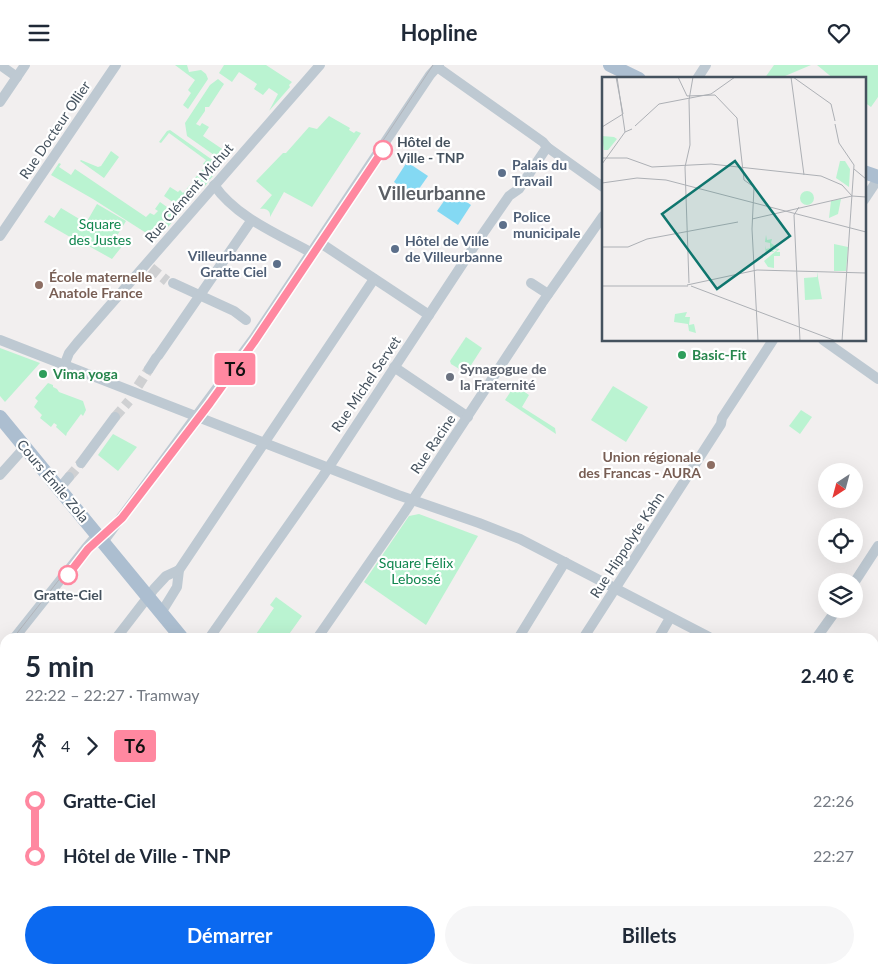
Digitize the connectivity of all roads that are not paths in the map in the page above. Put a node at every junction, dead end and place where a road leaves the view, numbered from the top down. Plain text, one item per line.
1 (0, 65) edge
2 (25, 65) edge
3 (116, 65) edge
4 (320, 65) edge
5 (610, 65) edge
6 (706, 65) edge
7 (438, 66) edge
8 (17, 77) junction
9 (635, 77) edge
10 (698, 77) edge
11 (0, 102) edge
12 (547, 147) junction
13 (866, 173) edge
14 (878, 178) edge
15 (214, 185) junction
16 (602, 186) edge
17 (866, 197) edge
18 (602, 217) edge
19 (251, 221) junction
20 (0, 236) edge
21 (320, 241) junction
22 (312, 253) junction
23 (374, 279) junction
24 (172, 283) tunnel mouth
25 (531, 283) dead end
26 (548, 294) junction
27 (201, 296) junction
28 (429, 315) junction
29 (260, 329) junction
30 (0, 340) edge
31 (772, 341) edge
32 (824, 341) edge
33 (64, 365) junction
34 (394, 367) junction
35 (149, 369) tunnel mouth
36 (878, 379) edge
37 (0, 417) edge
38 (115, 417) tunnel mouth
39 (197, 417) junction
40 (468, 417) junction
41 (266, 443) junction
42 (25, 447) junction
43 (81, 463) tunnel mouth
44 (328, 467) junction
45 (0, 475) edge
46 (69, 477) tunnel mouth
47 (59, 489) junction
48 (412, 499) junction
49 (100, 538) junction
50 (878, 546) edge
51 (565, 561) junction
52 (179, 570) junction
53 (860, 573) edge
54 (615, 589) junction
55 (148, 598) junction
56 (161, 613) junction
57 (670, 618) junction
58 (830, 618) edge
59 (18, 633) edge
60 (120, 633) edge
61 (178, 633) edge
62 (213, 633) edge
63 (321, 633) edge
64 (521, 633) edge
65 (587, 633) edge
66 (661, 633) edge
67 (701, 633) edge
68 (820, 633) edge

1 - 8 street
2 - 8 street
3 - 20 street, Rue Docteur Ollier
4 - 15 street, Rue Clément Michut
5 - 9 main road
6 - 10 street
7 - 12 street
7 - 21 street
8 - 11 street
12 - 16 street
12 - 28 street, Rue Michel Servet
13 - 14 main road
14 - 17 street
15 - 19 street
15 - 33 street, Rue Clément Michut
18 - 26 street, Rue Racine
19 - 22 street
19 - 27 street
21 - 22 street
21 - 23 street
22 - 29 street
23 - 28 street
23 - 41 street
24 - 27 street
25 - 26 street
26 - 40 street, Rue Racine
27 - 29 street
27 - 35 street
28 - 34 street, Rue Michel Servet
29 - 39 street
30 - 33 street
31 - 54 street, Rue Hippolyte Kahn
32 - 36 street
33 - 39 street
34 - 40 street
34 - 44 street, Rue Michel Servet
37 - 42 main road, Cours Émile Zola
38 - 43 street
39 - 41 street
39 - 49 street
40 - 48 street, Rue Racine
41 - 44 street
41 - 52 street
42 - 45 street
42 - 47 main road, Cours Émile Zola
44 - 48 street
44 - 62 street, Rue Michel Servet
46 - 47 street
47 - 49 main road, Cours Émile Zola
48 - 51 street
48 - 63 street, Rue Racine
49 - 55 main road, Cours Émile Zola
49 - 59 street
50 - 53 street
51 - 54 street
51 - 64 street
52 - 55 street
52 - 56 street
54 - 57 street
54 - 65 street, Rue Hippolyte Kahn
55 - 56 main road, Cours Émile Zola
55 - 60 street
56 - 61 main road, Cours Émile Zola
57 - 66 street
57 - 67 street
58 - 68 street

